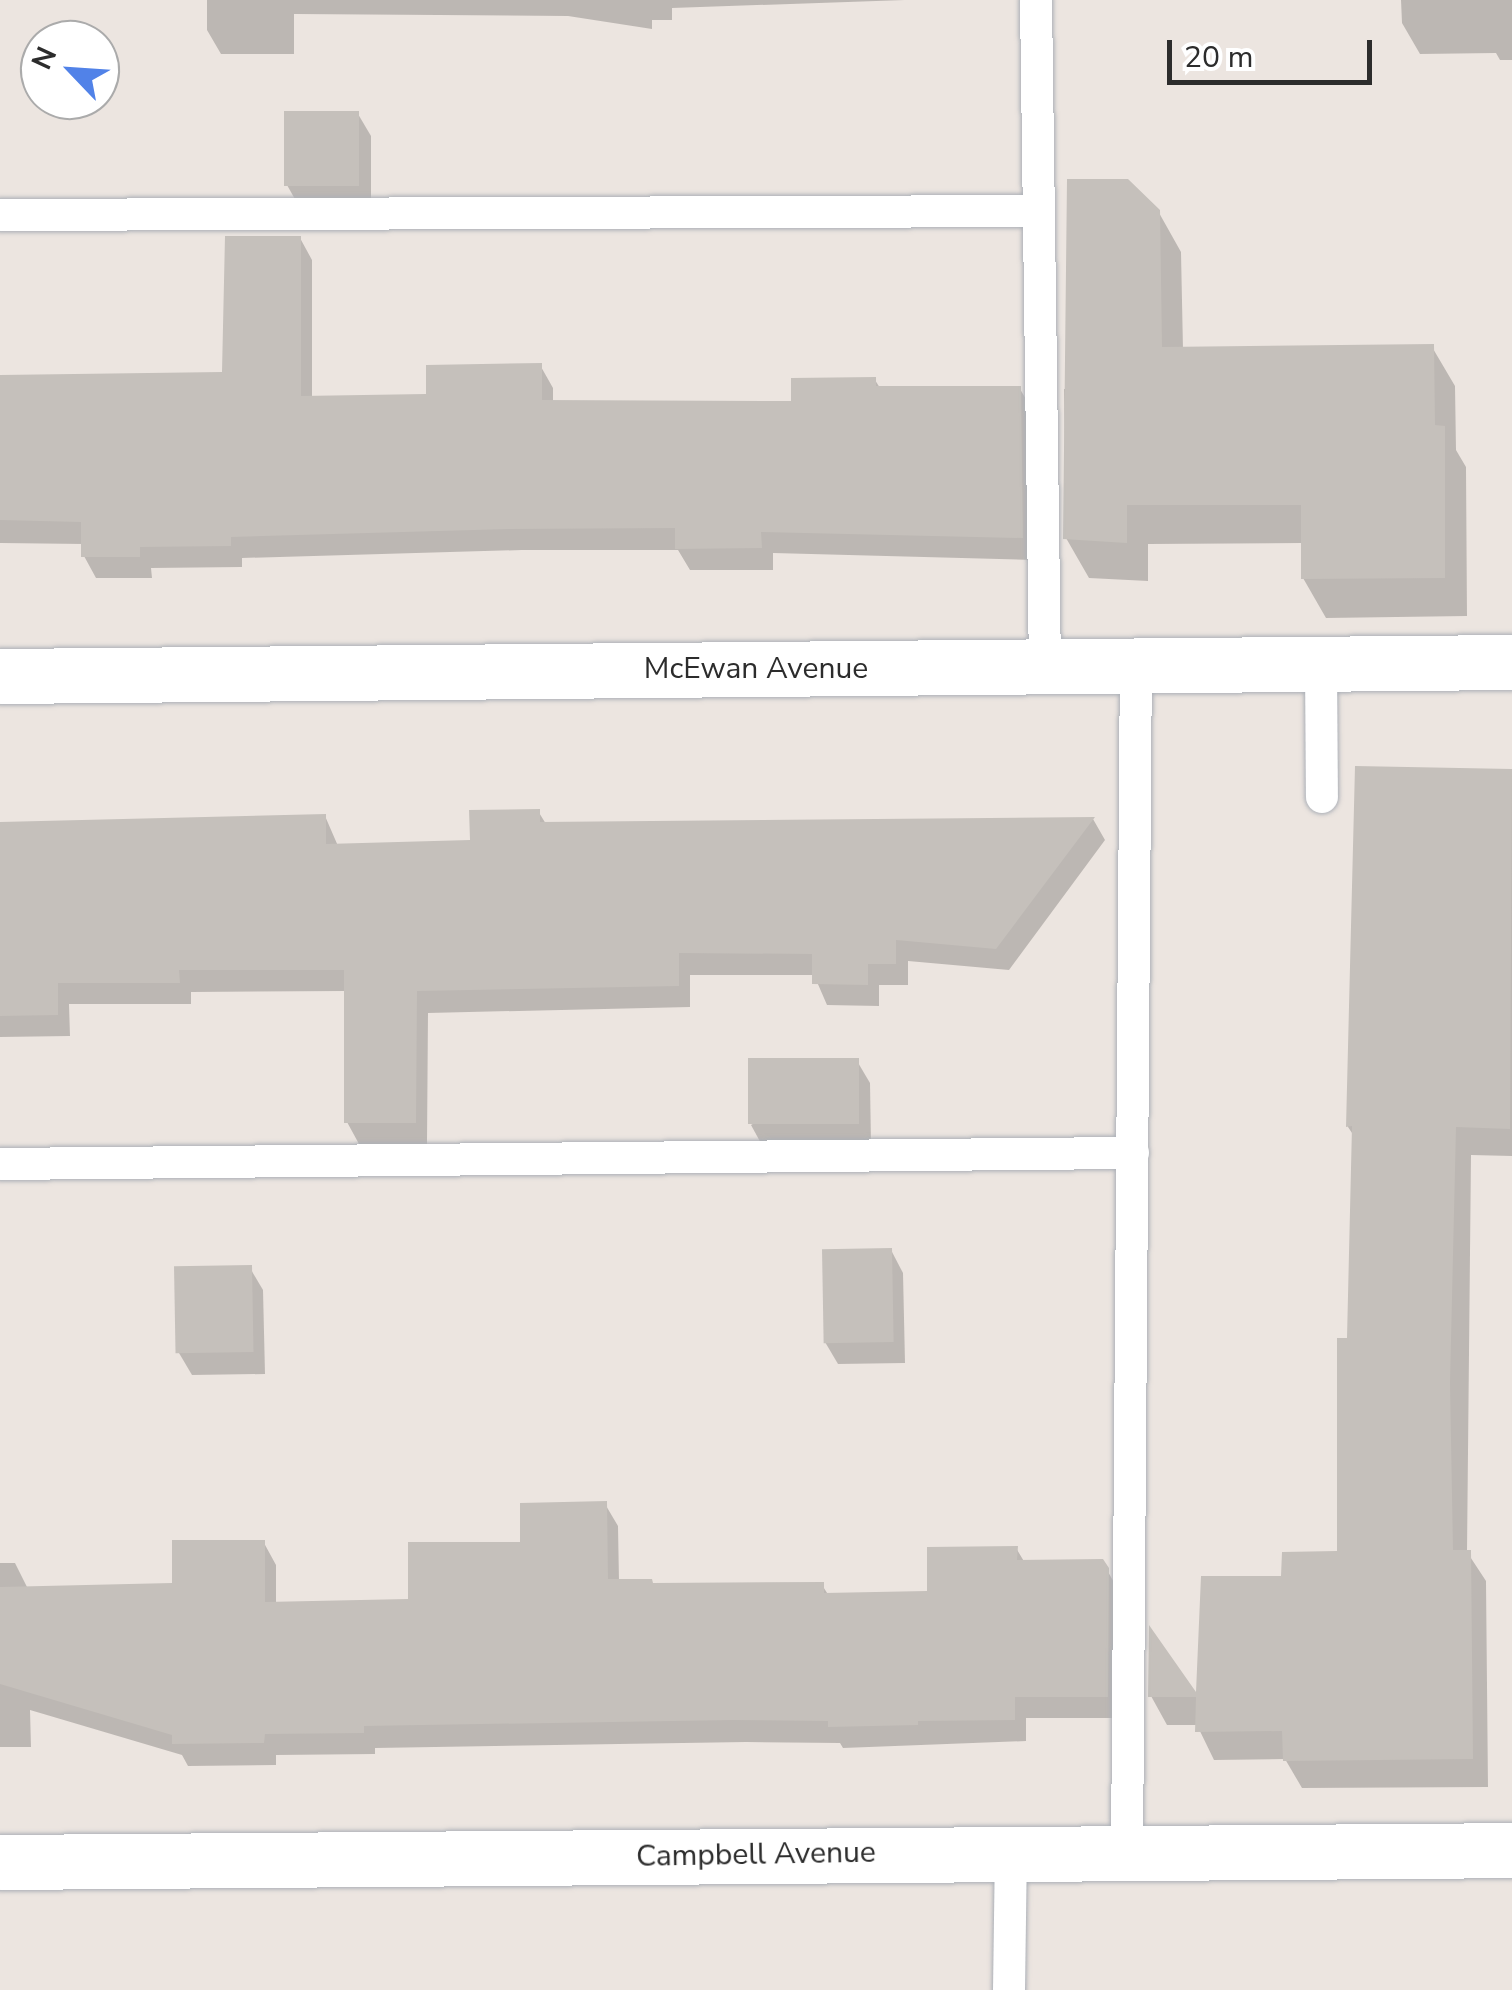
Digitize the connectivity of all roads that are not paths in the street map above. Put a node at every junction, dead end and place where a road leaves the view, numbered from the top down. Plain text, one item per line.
1 (1036, 0) edge
2 (1038, 212) junction
3 (0, 215) edge
4 (1512, 662) edge
5 (1321, 664) junction
6 (1136, 665) junction
7 (1045, 666) junction
8 (0, 676) edge
9 (1322, 797) dead end
10 (1133, 1153) junction
11 (0, 1164) edge
12 (1512, 1850) edge
13 (1127, 1852) junction
14 (1011, 1853) junction
15 (0, 1862) edge
16 (1009, 1990) edge

1 - 2 lane
2 - 3 lane
2 - 7 lane
4 - 5 street, McEwan Avenue
5 - 6 street, McEwan Avenue
5 - 9 lane
6 - 7 street, McEwan Avenue
6 - 10 lane
7 - 8 street, McEwan Avenue
10 - 11 lane
10 - 13 lane
12 - 13 street, Campbell Avenue
13 - 14 street, Campbell Avenue
14 - 15 street, Campbell Avenue
14 - 16 lane

